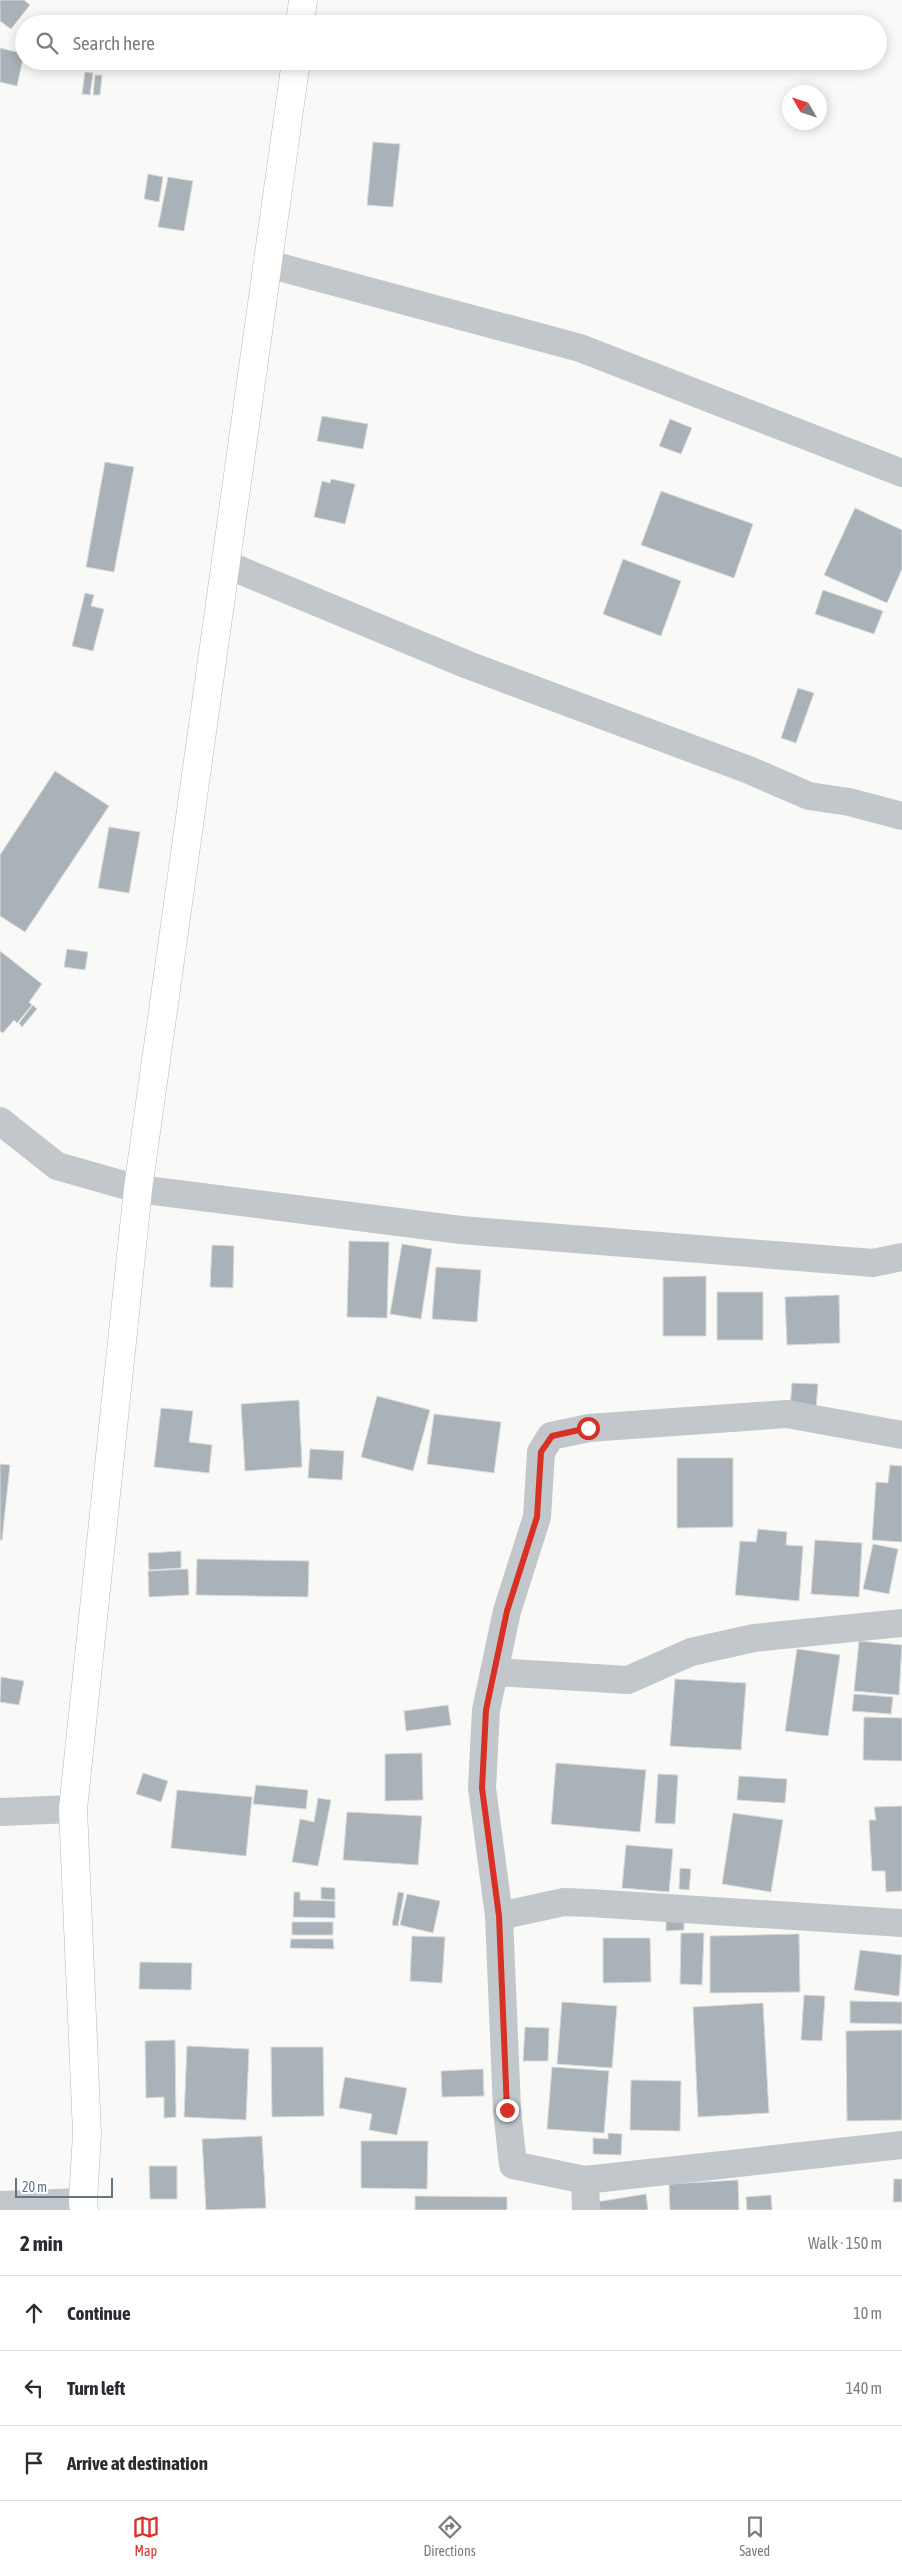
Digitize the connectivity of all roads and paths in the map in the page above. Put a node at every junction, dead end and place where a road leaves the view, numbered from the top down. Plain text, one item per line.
1 (303, 0) edge
2 (301, 15) edge
3 (295, 70) edge
4 (268, 264) junction
5 (902, 473) edge
6 (225, 564) junction
7 (902, 816) edge
8 (0, 1121) edge
9 (138, 1189) junction
10 (902, 1257) edge
11 (902, 1435) edge
12 (902, 1623) edge
13 (494, 1672) junction
14 (73, 1809) junction
15 (0, 1812) edge
16 (499, 1916) junction
17 (902, 1923) edge
18 (902, 2145) edge
19 (585, 2180) junction
20 (0, 2205) edge
21 (83, 2206) edge
22 (586, 2210) edge

1 - 2 main road
3 - 4 main road
4 - 5 street
4 - 6 main road
6 - 7 street
6 - 9 main road
8 - 9 street
9 - 10 street
9 - 14 main road
11 - 13 street
12 - 13 street
13 - 16 street
14 - 15 street
14 - 21 main road
16 - 17 street
16 - 19 street
18 - 19 street
19 - 22 street
20 - 21 street

